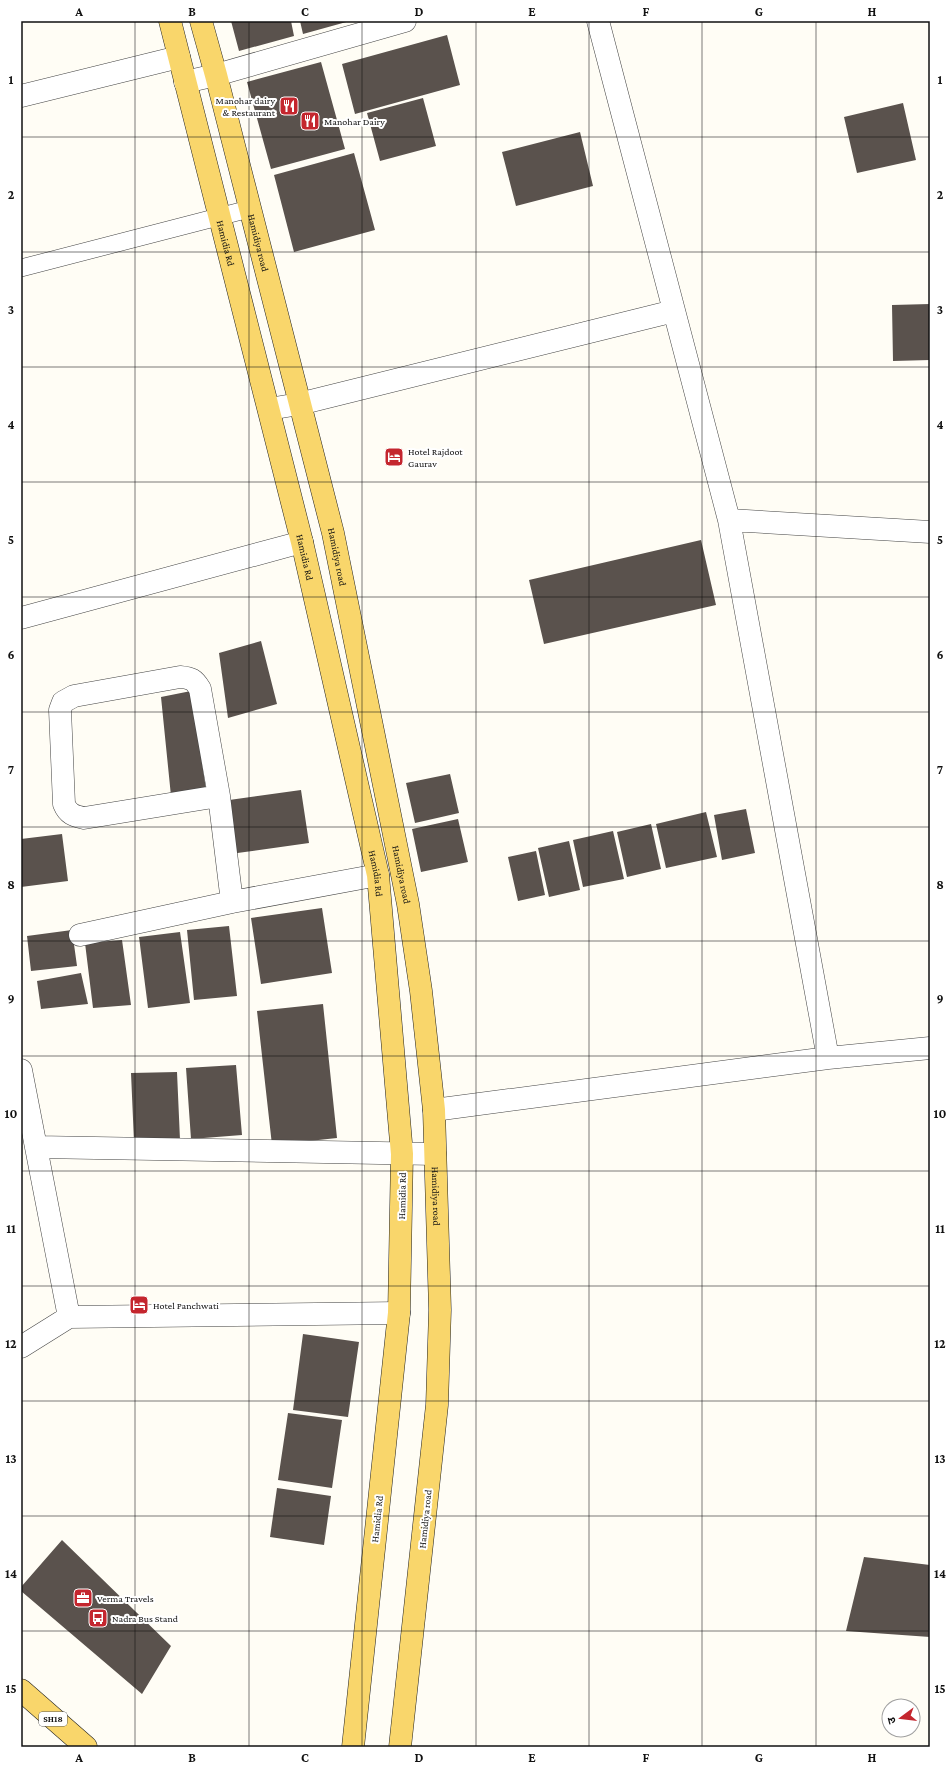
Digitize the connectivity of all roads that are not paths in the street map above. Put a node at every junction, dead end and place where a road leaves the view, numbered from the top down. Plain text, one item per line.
1 (170, 21) edge
2 (201, 21) edge
3 (404, 21) edge
4 (598, 21) edge
5 (179, 57) junction
6 (216, 75) junction
7 (185, 82) junction
8 (21, 96) edge
9 (250, 209) junction
10 (219, 217) junction
11 (21, 268) edge
12 (674, 311) junction
13 (299, 404) junction
14 (269, 409) junction
15 (729, 520) junction
16 (930, 532) edge
17 (302, 542) junction
18 (21, 618) edge
19 (220, 796) junction
20 (378, 875) junction
21 (232, 902) junction
22 (80, 934) dead end
23 (930, 1048) edge
24 (828, 1058) junction
25 (21, 1070) edge
26 (434, 1110) junction
27 (37, 1147) junction
28 (402, 1154) junction
29 (435, 1154) junction
30 (400, 1313) junction
31 (69, 1317) junction
32 (21, 1347) edge
33 (21, 1690) edge
34 (86, 1747) edge
35 (353, 1747) edge
36 (400, 1747) edge

1 - 5 main road, Hamidia Rd
2 - 6 main road, Hamidiya road
3 - 6 street
4 - 12 street
5 - 7 main road, Hamidia Rd
5 - 8 street
6 - 7 street
6 - 9 main road, Hamidiya road
7 - 10 main road, Hamidia Rd
9 - 10 lane
9 - 13 main road, Hamidiya road
10 - 11 lane
10 - 14 main road, Hamidia Rd
12 - 13 street
12 - 15 street
13 - 14 street
13 - 26 main road, Hamidiya road
14 - 17 main road, Hamidia Rd
15 - 16 street
15 - 24 street
17 - 18 street
17 - 20 main road, Hamidia Rd
19 - 19 street
19 - 21 street
20 - 21 street
20 - 28 main road, Hamidia Rd
21 - 22 street
23 - 24 street
24 - 26 street
25 - 27 street
26 - 29 main road, Hamidiya road
27 - 28 street
27 - 31 street
28 - 29 street
28 - 30 main road, Hamidia Rd
29 - 36 main road, Hamidiya road
30 - 31 street
30 - 35 main road, Hamidia Rd
31 - 32 street
33 - 34 main road, SH18

